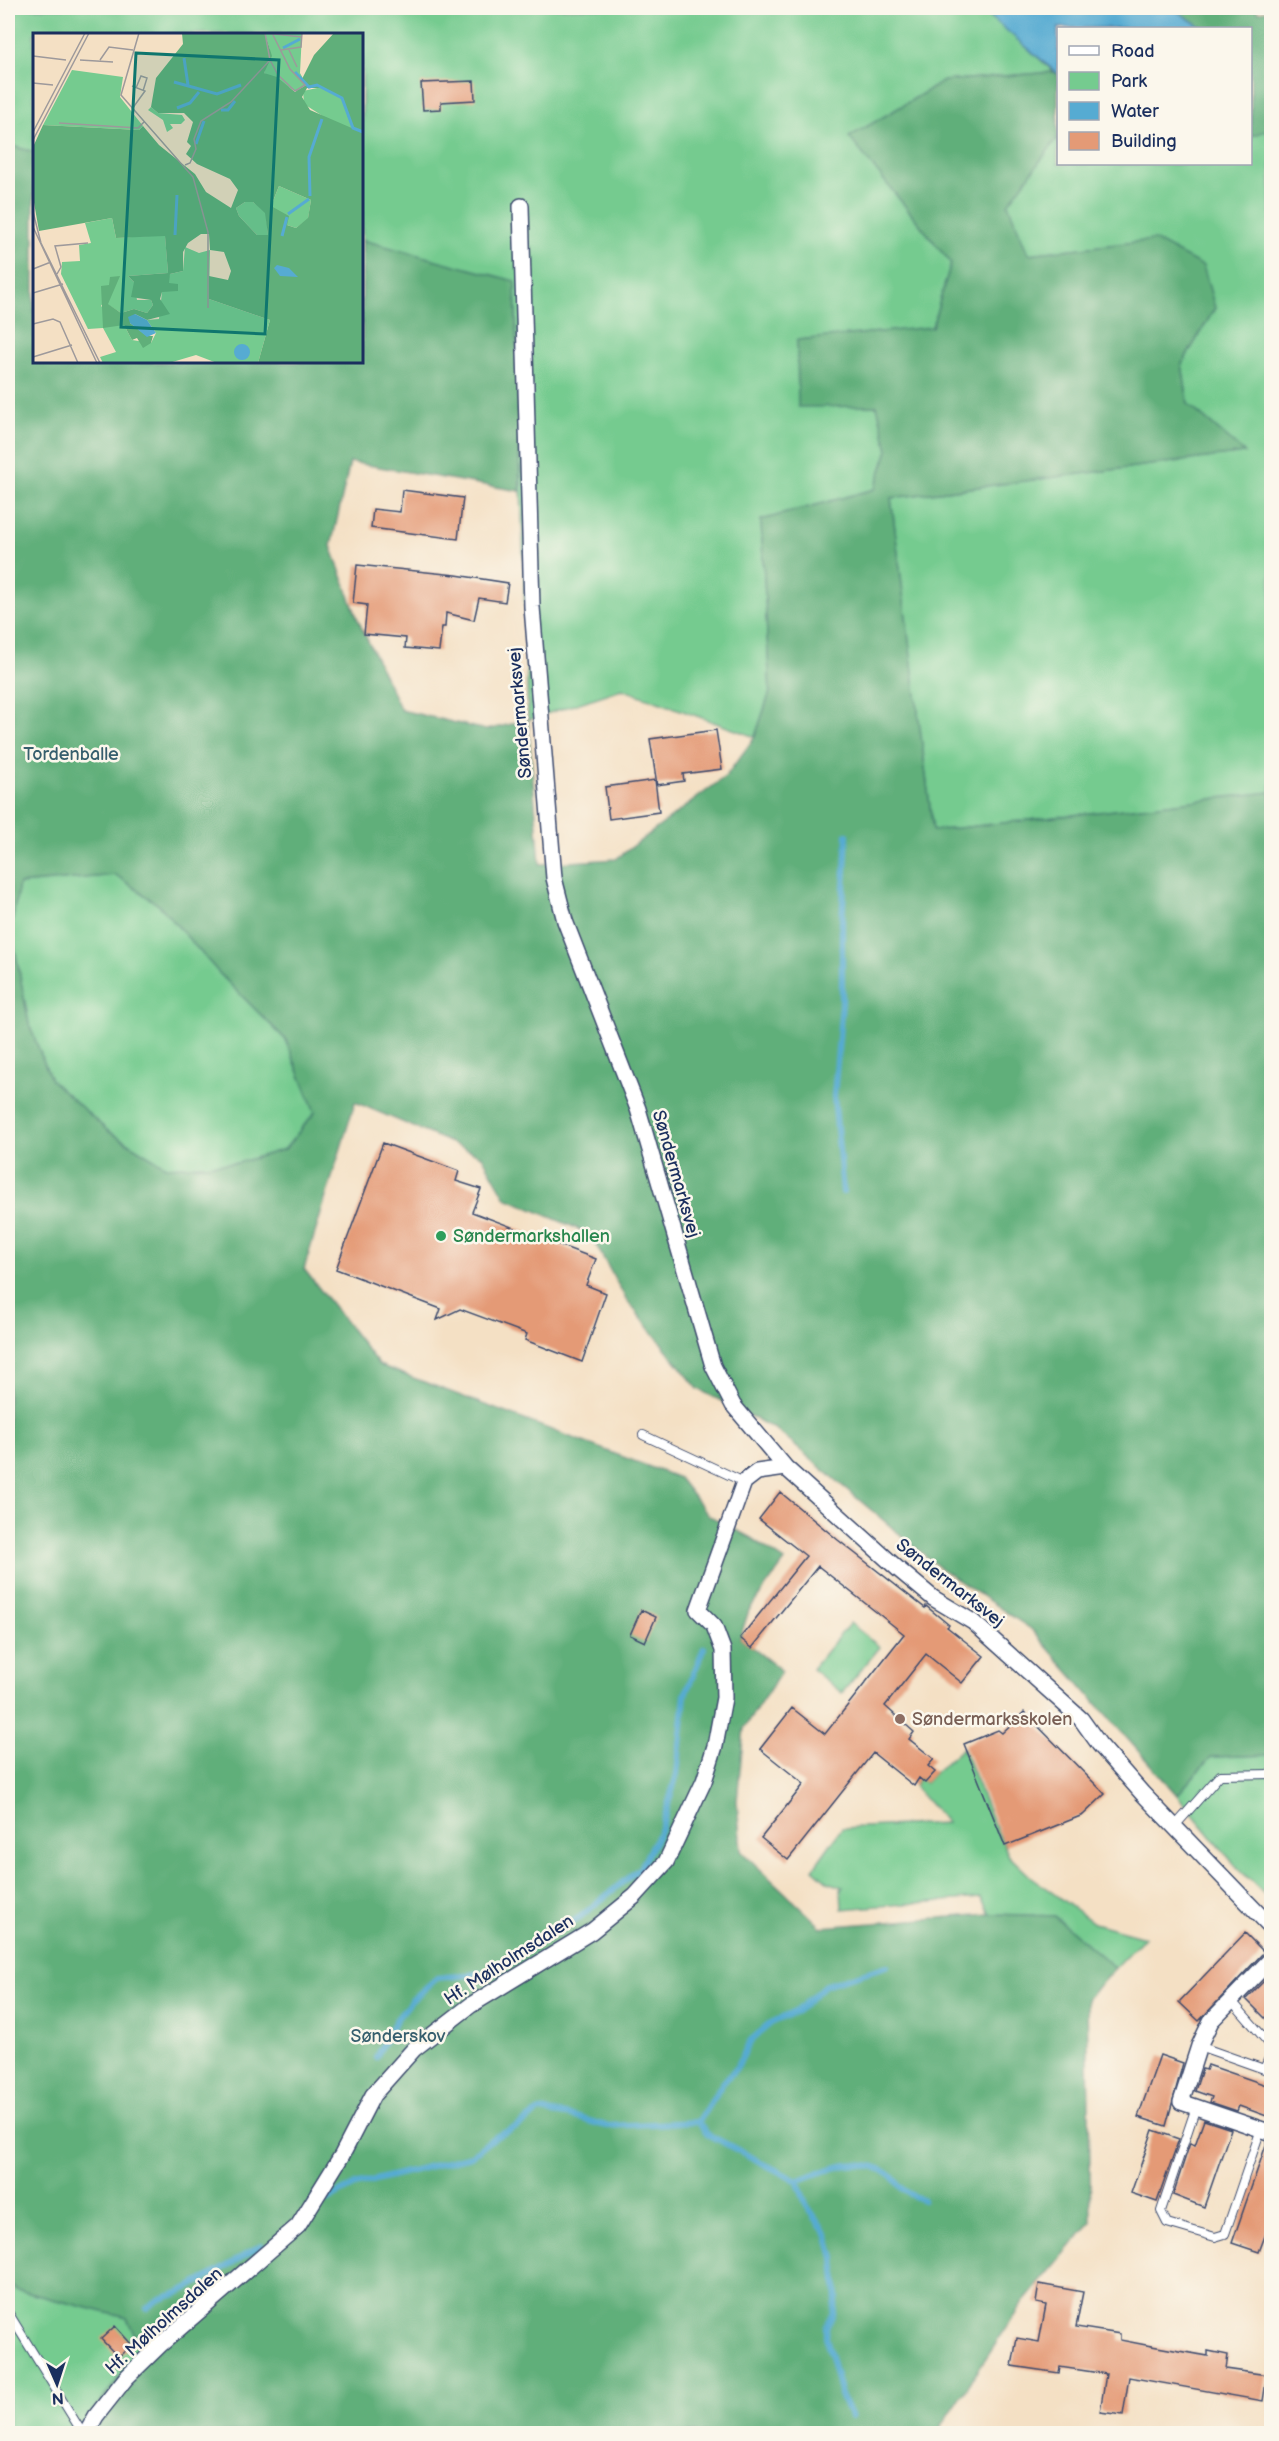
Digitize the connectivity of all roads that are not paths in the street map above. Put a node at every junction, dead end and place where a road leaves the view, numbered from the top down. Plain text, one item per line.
1 (521, 206) dead end
2 (643, 1435) dead end
3 (786, 1468) junction
4 (744, 1482) junction
5 (1272, 1774) edge
6 (1175, 1826) junction
7 (1272, 1928) edge
8 (1272, 1958) edge
9 (1231, 2000) junction
10 (1199, 2046) junction
11 (1272, 2050) edge
12 (1196, 2107) junction
13 (1266, 2131) edge
14 (8, 2312) edge
15 (84, 2433) edge

1 - 3 street, Søndermarksvej
2 - 4 lane
3 - 4 street
3 - 6 street, Søndermarksvej
4 - 15 street, Hf. Mølholmsdalen
5 - 6 lane
6 - 7 street, Søndermarksvej
8 - 9 street
9 - 10 street
9 - 11 lane
10 - 11 lane
10 - 12 street
12 - 13 street
12 - 13 lane
14 - 15 lane

